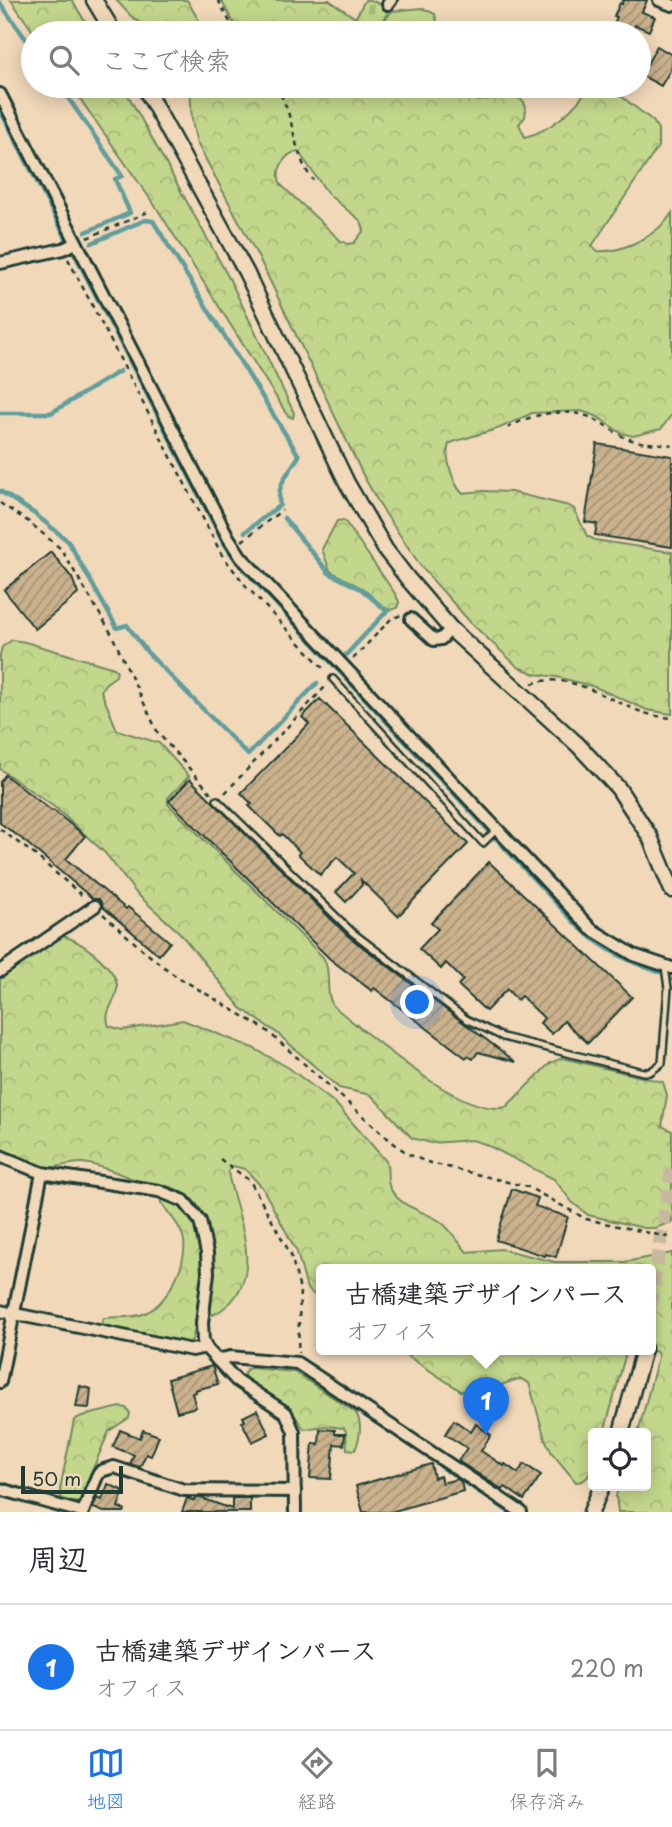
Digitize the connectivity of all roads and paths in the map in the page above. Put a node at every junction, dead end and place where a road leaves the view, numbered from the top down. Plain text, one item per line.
1 (94, 0) edge
2 (218, 0) edge
3 (107, 21) edge
4 (229, 21) edge
5 (0, 94) edge
6 (151, 98) edge
7 (283, 98) edge
8 (313, 180) dead end
9 (148, 212) dead end
10 (76, 243) junction
11 (0, 263) edge
12 (508, 428) dead end
13 (672, 445) edge
14 (0, 503) edge
15 (282, 510) dead end
16 (234, 547) junction
17 (411, 619) joint
18 (451, 629) junction
19 (344, 668) junction
20 (333, 679) joint
21 (547, 680) dead end
22 (672, 718) edge
23 (217, 800) junction
24 (0, 829) edge
25 (495, 831) junction
26 (672, 890) edge
27 (95, 906) junction
28 (669, 967) edge
29 (0, 971) edge
30 (0, 1156) edge
31 (220, 1159) dead end
32 (42, 1173) junction
33 (672, 1238) edge
34 (0, 1311) edge
35 (14, 1314) junction
36 (206, 1347) junction
37 (642, 1355) edge
38 (217, 1360) junction
39 (297, 1363) junction
40 (0, 1382) edge
41 (622, 1428) edge
42 (0, 1489) edge
43 (295, 1491) junction
44 (600, 1491) edge
45 (82, 1512) edge
46 (295, 1512) edge
47 (521, 1512) edge
48 (591, 1512) edge

1 - 3 street
2 - 4 path
5 - 10 street
6 - 18 street
7 - 8 path
9 - 10 path
10 - 11 street
10 - 16 street
12 - 13 path
14 - 23 path
15 - 16 path
16 - 19 street
17 - 18 street
17 - 19 path
18 - 26 street
19 - 25 street
20 - 23 path
20 - 25 lane
21 - 22 path
23 - 28 lane
24 - 27 path
25 - 28 street
27 - 29 street
27 - 33 path
30 - 32 street
31 - 39 path
32 - 35 street
32 - 36 street
34 - 35 street
35 - 36 street
35 - 40 street
36 - 38 street
37 - 41 street
38 - 39 street
38 - 43 street
39 - 47 street
42 - 45 street
43 - 45 street
43 - 46 street
44 - 48 street

